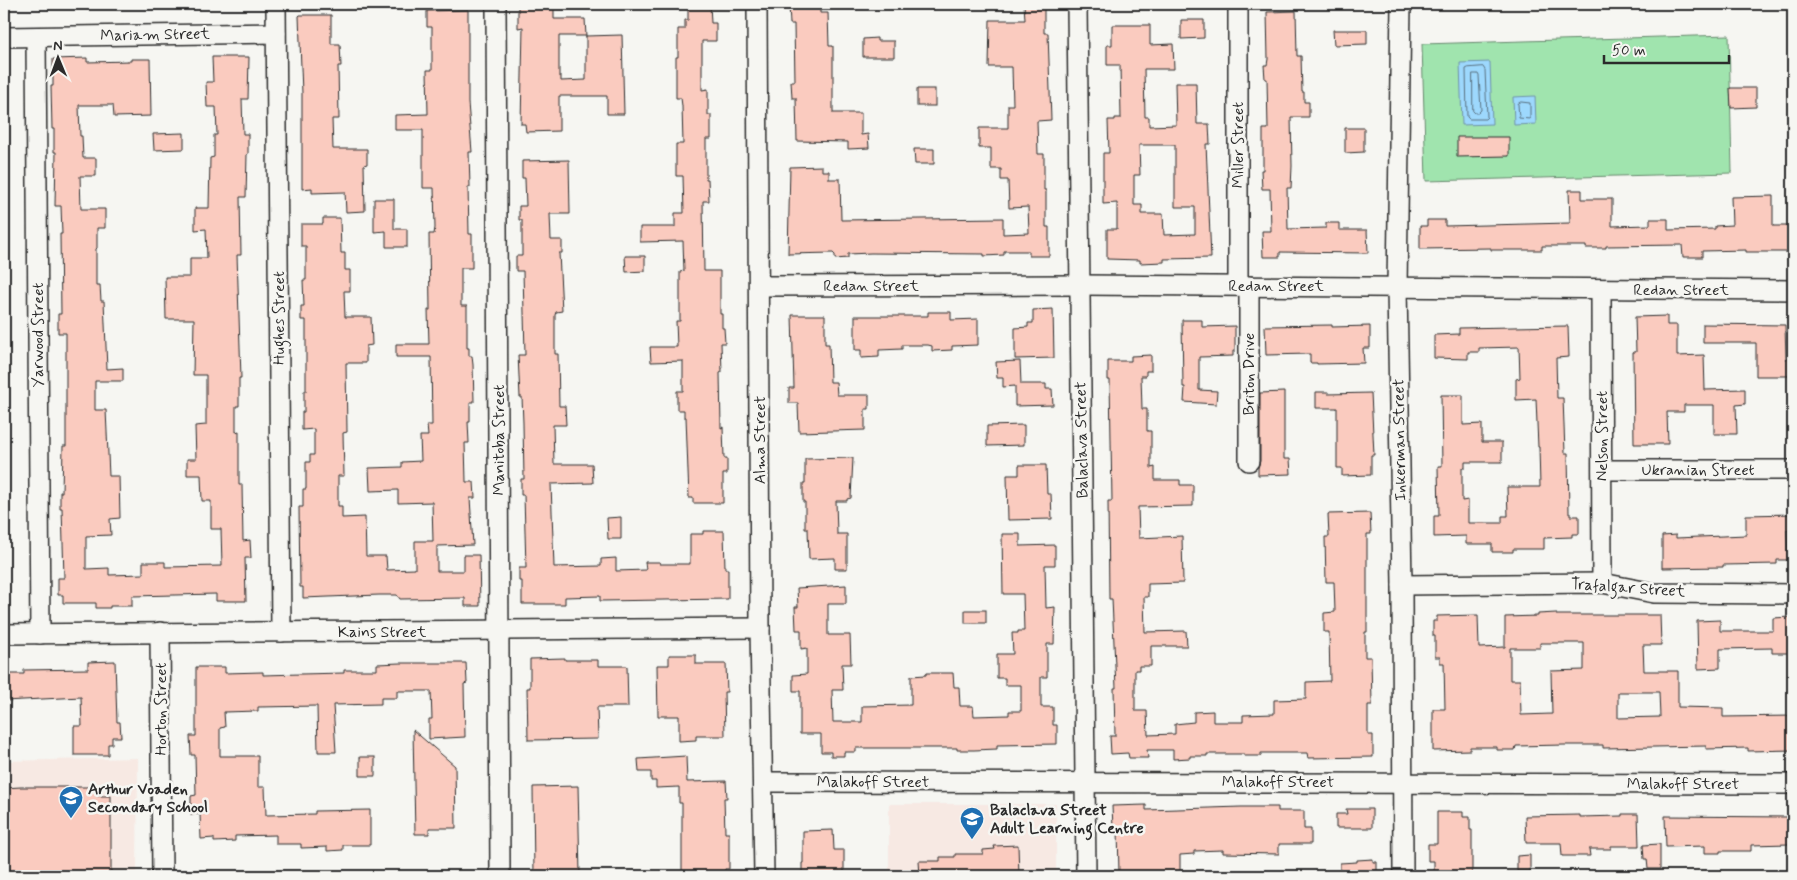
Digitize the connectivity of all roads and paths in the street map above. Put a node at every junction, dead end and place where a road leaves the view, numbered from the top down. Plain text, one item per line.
1 (276, 4) edge
2 (496, 4) edge
3 (757, 4) edge
4 (1076, 4) edge
5 (1238, 4) edge
6 (1401, 4) edge
7 (276, 33) junction
8 (4, 36) edge
9 (36, 37) junction
10 (1080, 285) junction
11 (759, 286) junction
12 (1244, 286) junction
13 (1397, 287) junction
14 (1601, 289) junction
15 (1793, 290) edge
16 (1249, 461) dead end
17 (1602, 470) junction
18 (1793, 470) edge
19 (1602, 583) junction
20 (1402, 585) junction
21 (1793, 594) edge
22 (760, 628) junction
23 (500, 631) junction
24 (160, 632) junction
25 (282, 632) junction
26 (4, 634) edge
27 (40, 634) junction
28 (763, 782) junction
29 (1086, 782) junction
30 (1402, 782) junction
31 (1793, 784) edge
32 (162, 876) edge
33 (500, 876) edge
34 (764, 876) edge
35 (1086, 876) edge
36 (1403, 876) edge

1 - 7 street, Hughes Street
2 - 23 street, Manitoba Street
3 - 11 street, Alma Street
4 - 10 street, Balaclava Street
5 - 12 street, Miller Street
6 - 13 street, Inkerman Street
7 - 9 street, Mariam Street
7 - 25 street, Hughes Street
8 - 9 street, Mariam Street
9 - 27 street, Yarwood Street
10 - 11 street, Redan Street
10 - 12 street, Redan Street
10 - 29 street, Balaclava Street
11 - 22 street, Alma Street
12 - 13 street, Redan Street
12 - 16 street, Briton Drive
13 - 14 street, Redan Street
13 - 20 street, Inkerman Street
14 - 15 street, Redan Street
14 - 17 street, Nelson Street
17 - 18 street, Ukranian Street
17 - 19 street, Nelson Street
19 - 20 street, Trafalgar Street
19 - 21 street, Trafalgar Street
20 - 30 street, Inkerman Street
22 - 23 street, Kains Street
22 - 28 street, Alma Street
23 - 25 street, Kains Street
23 - 33 street, Manitoba Street
24 - 25 street, Kains Street
24 - 27 street, Kains Street
24 - 32 street, Horton Street
26 - 27 street, Kains Street
28 - 29 street, Malakoff Street
28 - 34 street, Alma Street
29 - 30 street, Malakoff Street
29 - 35 street, Balaclava Street
30 - 31 street, Malakoff Street
30 - 36 street, Inkerman Street

